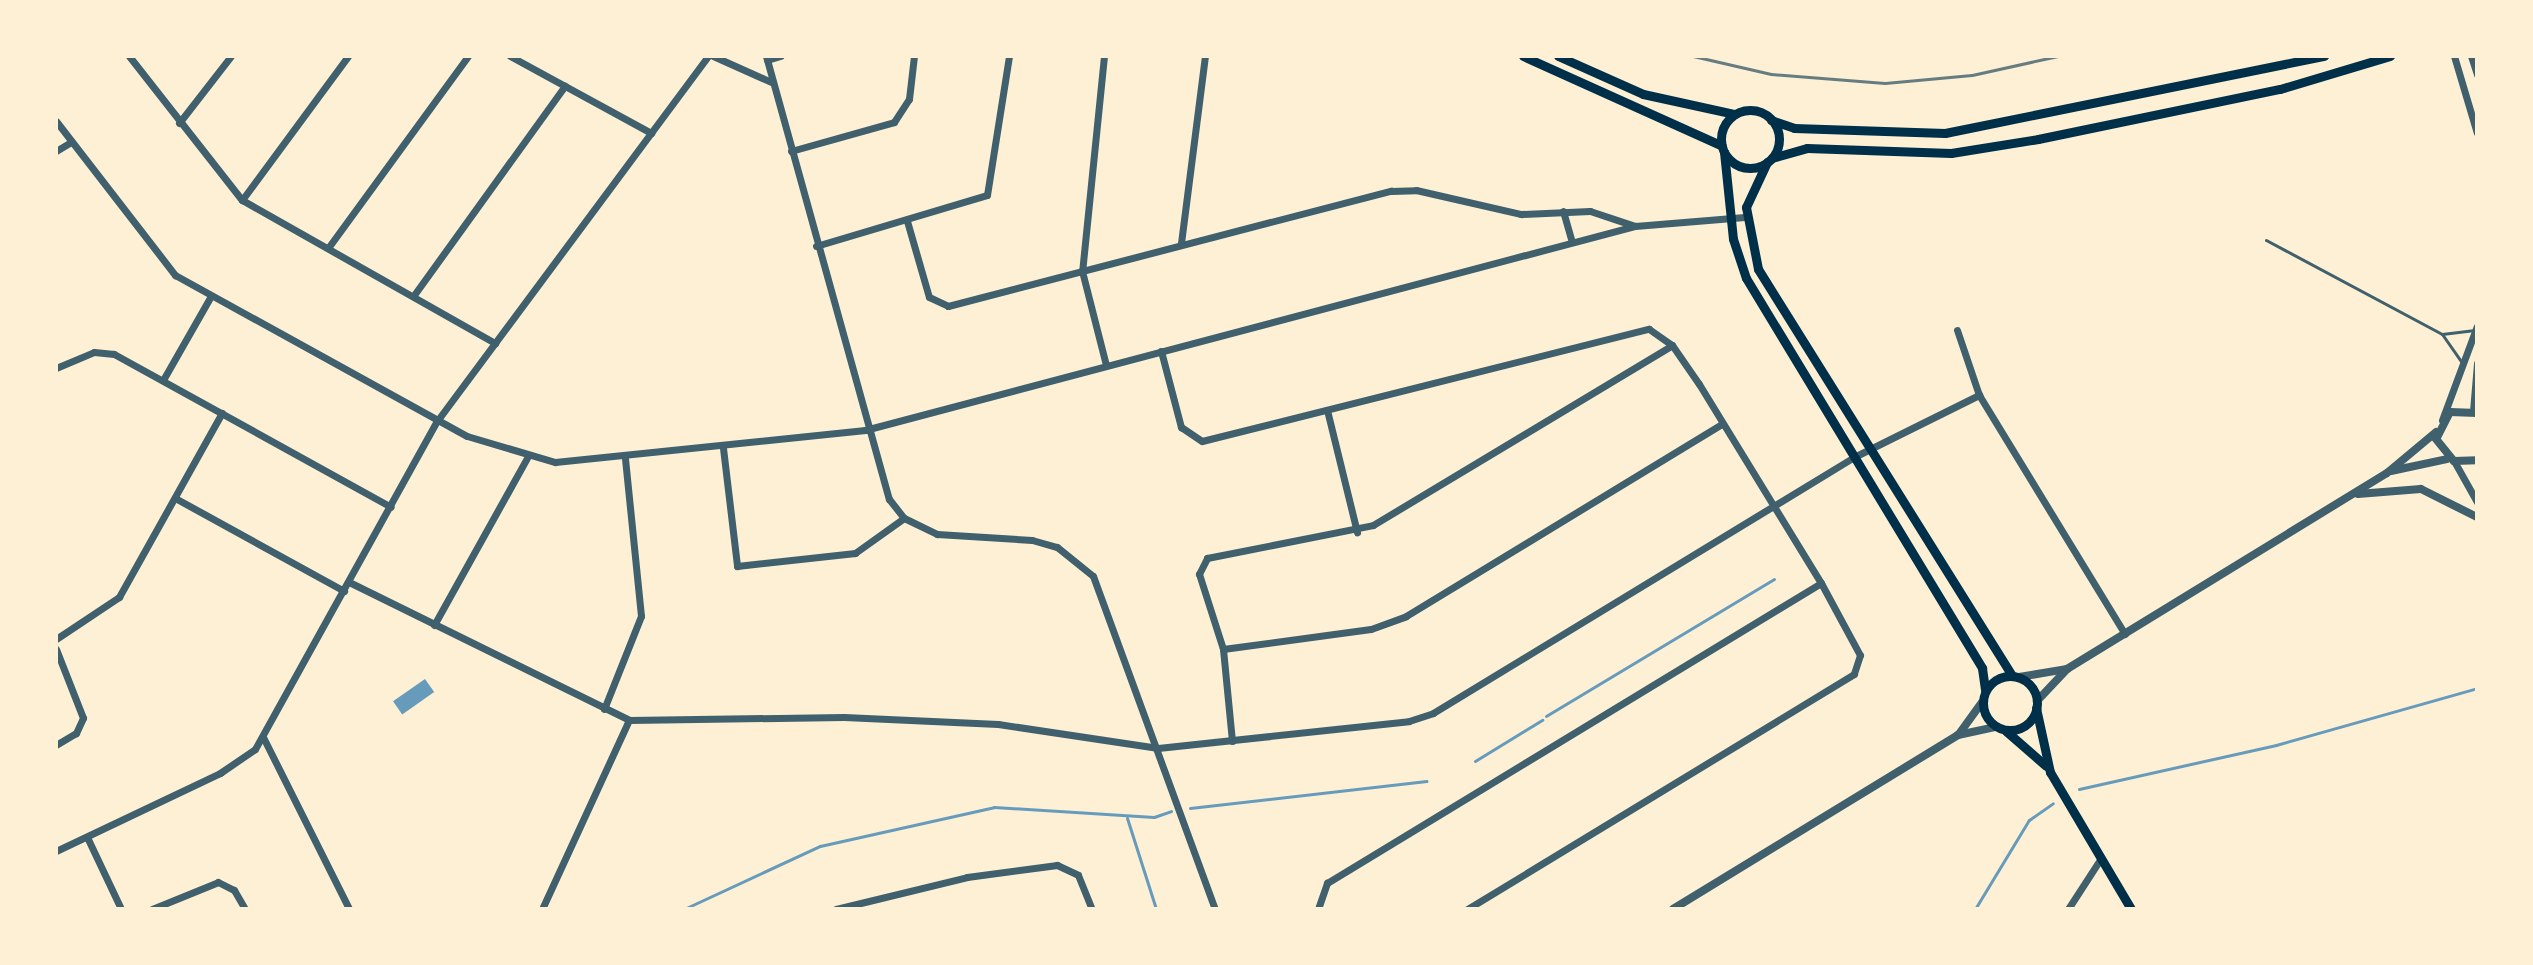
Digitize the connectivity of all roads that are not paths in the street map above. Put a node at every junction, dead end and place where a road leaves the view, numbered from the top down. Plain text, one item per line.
1 (129, 56) edge
2 (231, 56) edge
3 (348, 56) edge
4 (468, 56) edge
5 (510, 56) edge
6 (710, 56) edge
7 (780, 56) edge
8 (914, 56) edge
9 (1009, 56) edge
10 (1104, 56) edge
11 (1205, 56) edge
12 (1523, 56) edge
13 (1558, 56) edge
14 (2324, 56) edge
15 (2390, 56) edge
16 (2454, 56) edge
17 (2471, 56) edge
18 (766, 58) edge
19 (2477, 75) edge
20 (771, 82) junction
21 (565, 86) junction
22 (1735, 114) junction
23 (1771, 120) junction
24 (56, 121) edge
25 (179, 123) junction
26 (651, 133) junction
27 (2477, 133) edge
28 (71, 142) junction
29 (1723, 149) junction
30 (56, 151) edge
31 (791, 151) junction
32 (1770, 160) junction
33 (242, 200) junction
34 (1563, 211) junction
35 (1731, 217) junction
36 (1745, 217) junction
37 (907, 221) junction
38 (1635, 226) junction
39 (2266, 240) dead end
40 (1572, 242) junction
41 (1181, 243) junction
42 (816, 246) junction
43 (328, 248) junction
44 (1082, 271) junction
45 (414, 295) junction
46 (211, 296) junction
47 (2476, 327) edge
48 (1957, 330) dead end
49 (2442, 334) junction
50 (495, 343) junction
51 (1672, 345) junction
52 (1161, 351) junction
53 (2461, 361) junction
54 (2477, 363) edge
55 (1106, 365) junction
56 (56, 368) edge
57 (163, 380) junction
58 (1979, 395) junction
59 (1327, 410) junction
60 (2475, 412) edge
61 (222, 413) junction
62 (2442, 420) junction
63 (437, 421) junction
64 (1722, 424) junction
65 (865, 430) junction
66 (2436, 432) junction
67 (723, 448) junction
68 (1869, 449) junction
69 (1854, 457) junction
70 (527, 458) junction
71 (625, 459) junction
72 (2452, 460) junction
73 (2477, 460) edge
74 (2387, 473) junction
75 (175, 498) junction
76 (2342, 500) junction
77 (2477, 502) edge
78 (1774, 505) junction
79 (391, 507) junction
80 (2477, 517) edge
81 (904, 518) junction
82 (1357, 532) junction
83 (349, 582) junction
84 (1821, 583) junction
85 (344, 591) junction
86 (434, 625) junction
87 (2125, 634) junction
88 (56, 639) edge
89 (56, 649) edge
90 (1223, 649) junction
91 (2067, 669) junction
92 (2016, 677) junction
93 (1985, 690) junction
94 (1982, 702) junction
95 (2037, 704) junction
96 (604, 709) junction
97 (629, 720) junction
98 (2000, 728) junction
99 (1958, 735) junction
100 (263, 737) junction
101 (1232, 741) junction
102 (56, 745) edge
103 (1158, 748) junction
104 (2050, 772) junction
105 (87, 837) junction
106 (56, 851) edge
107 (2101, 858) junction
108 (121, 909) edge
109 (152, 909) edge
110 (245, 909) edge
111 (349, 909) edge
112 (542, 909) edge
113 (836, 909) edge
114 (1092, 909) edge
115 (1215, 909) edge
116 (1318, 909) edge
117 (1467, 909) edge
118 (1673, 909) edge
119 (2068, 909) edge
120 (2131, 909) edge

1 - 25 street
2 - 25 street
3 - 33 street
4 - 43 street
5 - 21 street
6 - 20 street
6 - 26 street
7 - 18 street
8 - 31 street
9 - 37 street
10 - 44 street
11 - 41 street
12 - 29 main road
13 - 22 main road
14 - 23 main road
15 - 32 main road
16 - 27 street
17 - 19 street
18 - 20 street
20 - 31 street
21 - 26 street
21 - 45 street
22 - 23 main road
22 - 29 main road
23 - 32 main road
24 - 28 street
25 - 33 street
26 - 50 street
28 - 30 street
28 - 46 street
29 - 32 main road
29 - 35 main road
31 - 42 street
32 - 36 main road
33 - 43 street
34 - 38 street
34 - 40 street
34 - 41 street
35 - 36 street
35 - 38 street
35 - 69 main road
36 - 68 main road
37 - 42 street
37 - 44 street
38 - 40 street
39 - 49 lane
40 - 52 street
41 - 44 street
42 - 65 street
43 - 45 street
44 - 55 street
45 - 50 street
46 - 57 street
46 - 63 street
47 - 49 lane
47 - 53 street
48 - 58 street
49 - 53 lane
50 - 63 street
51 - 59 street
51 - 64 street
51 - 82 street
52 - 55 street
52 - 59 street
53 - 62 street
54 - 60 street
55 - 65 street
56 - 57 street
57 - 61 street
58 - 68 street
58 - 87 street
59 - 82 street
60 - 62 street
61 - 75 street
61 - 79 street
62 - 66 street
63 - 70 street
63 - 79 street
64 - 78 street
64 - 90 street
65 - 67 street
65 - 81 street
66 - 72 street
66 - 74 street
67 - 71 street
67 - 81 street
68 - 69 street
68 - 92 main road
69 - 78 street
69 - 93 main road
70 - 71 street
70 - 86 street
71 - 96 street
72 - 73 street
72 - 74 street
72 - 77 street
74 - 76 street
75 - 85 street
75 - 88 street
76 - 80 street
76 - 87 street
78 - 84 street
78 - 101 street
79 - 83 street
81 - 103 street
82 - 90 street
83 - 85 street
83 - 86 street
84 - 116 street
84 - 117 street
85 - 100 street
86 - 96 street
87 - 91 street
89 - 102 street
90 - 101 street
91 - 92 street
91 - 95 street
92 - 93 main road
92 - 95 main road
93 - 94 main road
94 - 98 main road
94 - 99 street
95 - 98 main road
95 - 104 main road
96 - 97 street
97 - 103 street
97 - 112 street
98 - 99 street
98 - 104 main road
99 - 118 street
100 - 105 street
100 - 111 street
101 - 103 street
103 - 115 street
104 - 107 main road
105 - 106 street
105 - 108 street
107 - 119 street
107 - 120 main road
109 - 110 street
113 - 114 street

